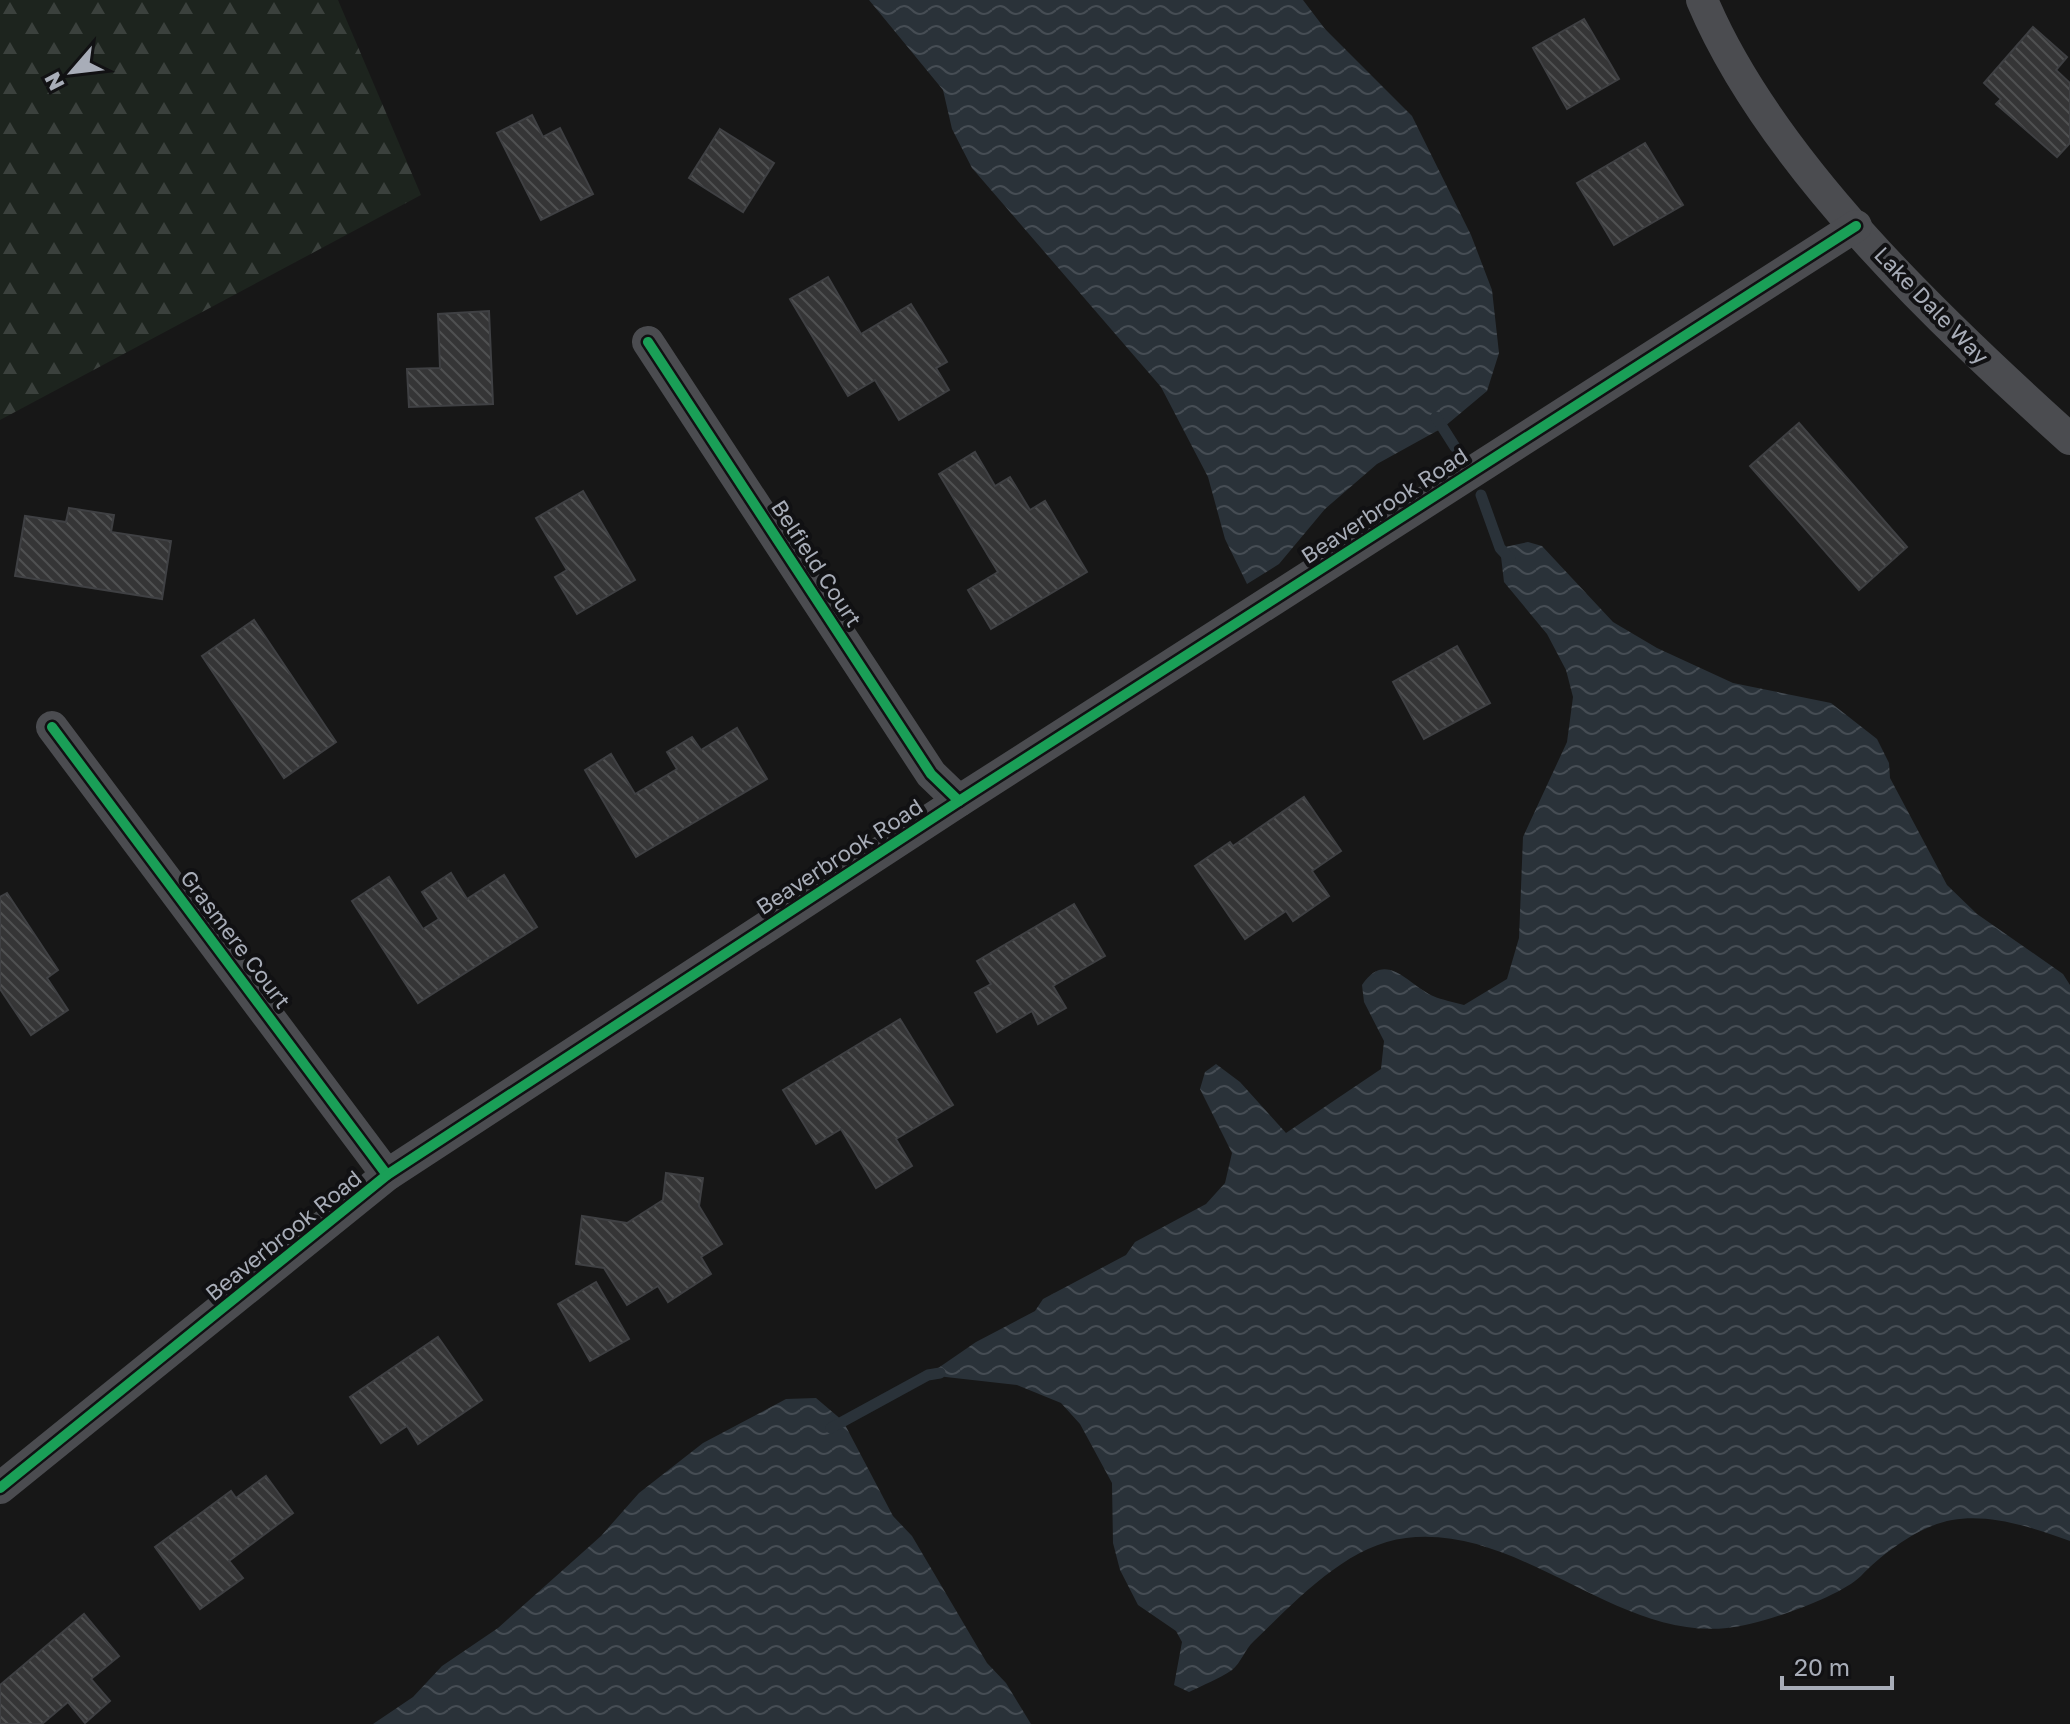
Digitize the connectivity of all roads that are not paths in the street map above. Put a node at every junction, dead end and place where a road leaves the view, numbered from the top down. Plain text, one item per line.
1 (1702, 0) edge
2 (1856, 226) junction
3 (648, 342) dead end
4 (2070, 439) edge
5 (52, 727) dead end
6 (959, 801) junction
7 (387, 1175) junction
8 (0, 1488) edge

1 - 2 street, Lake Dale Way
2 - 4 street, Lake Dale Way
2 - 6 street, Beaverbrook Road
3 - 6 street, Belfield Court
5 - 7 street, Grasmere Court
6 - 7 street, Beaverbrook Road
7 - 8 street, Beaverbrook Road

